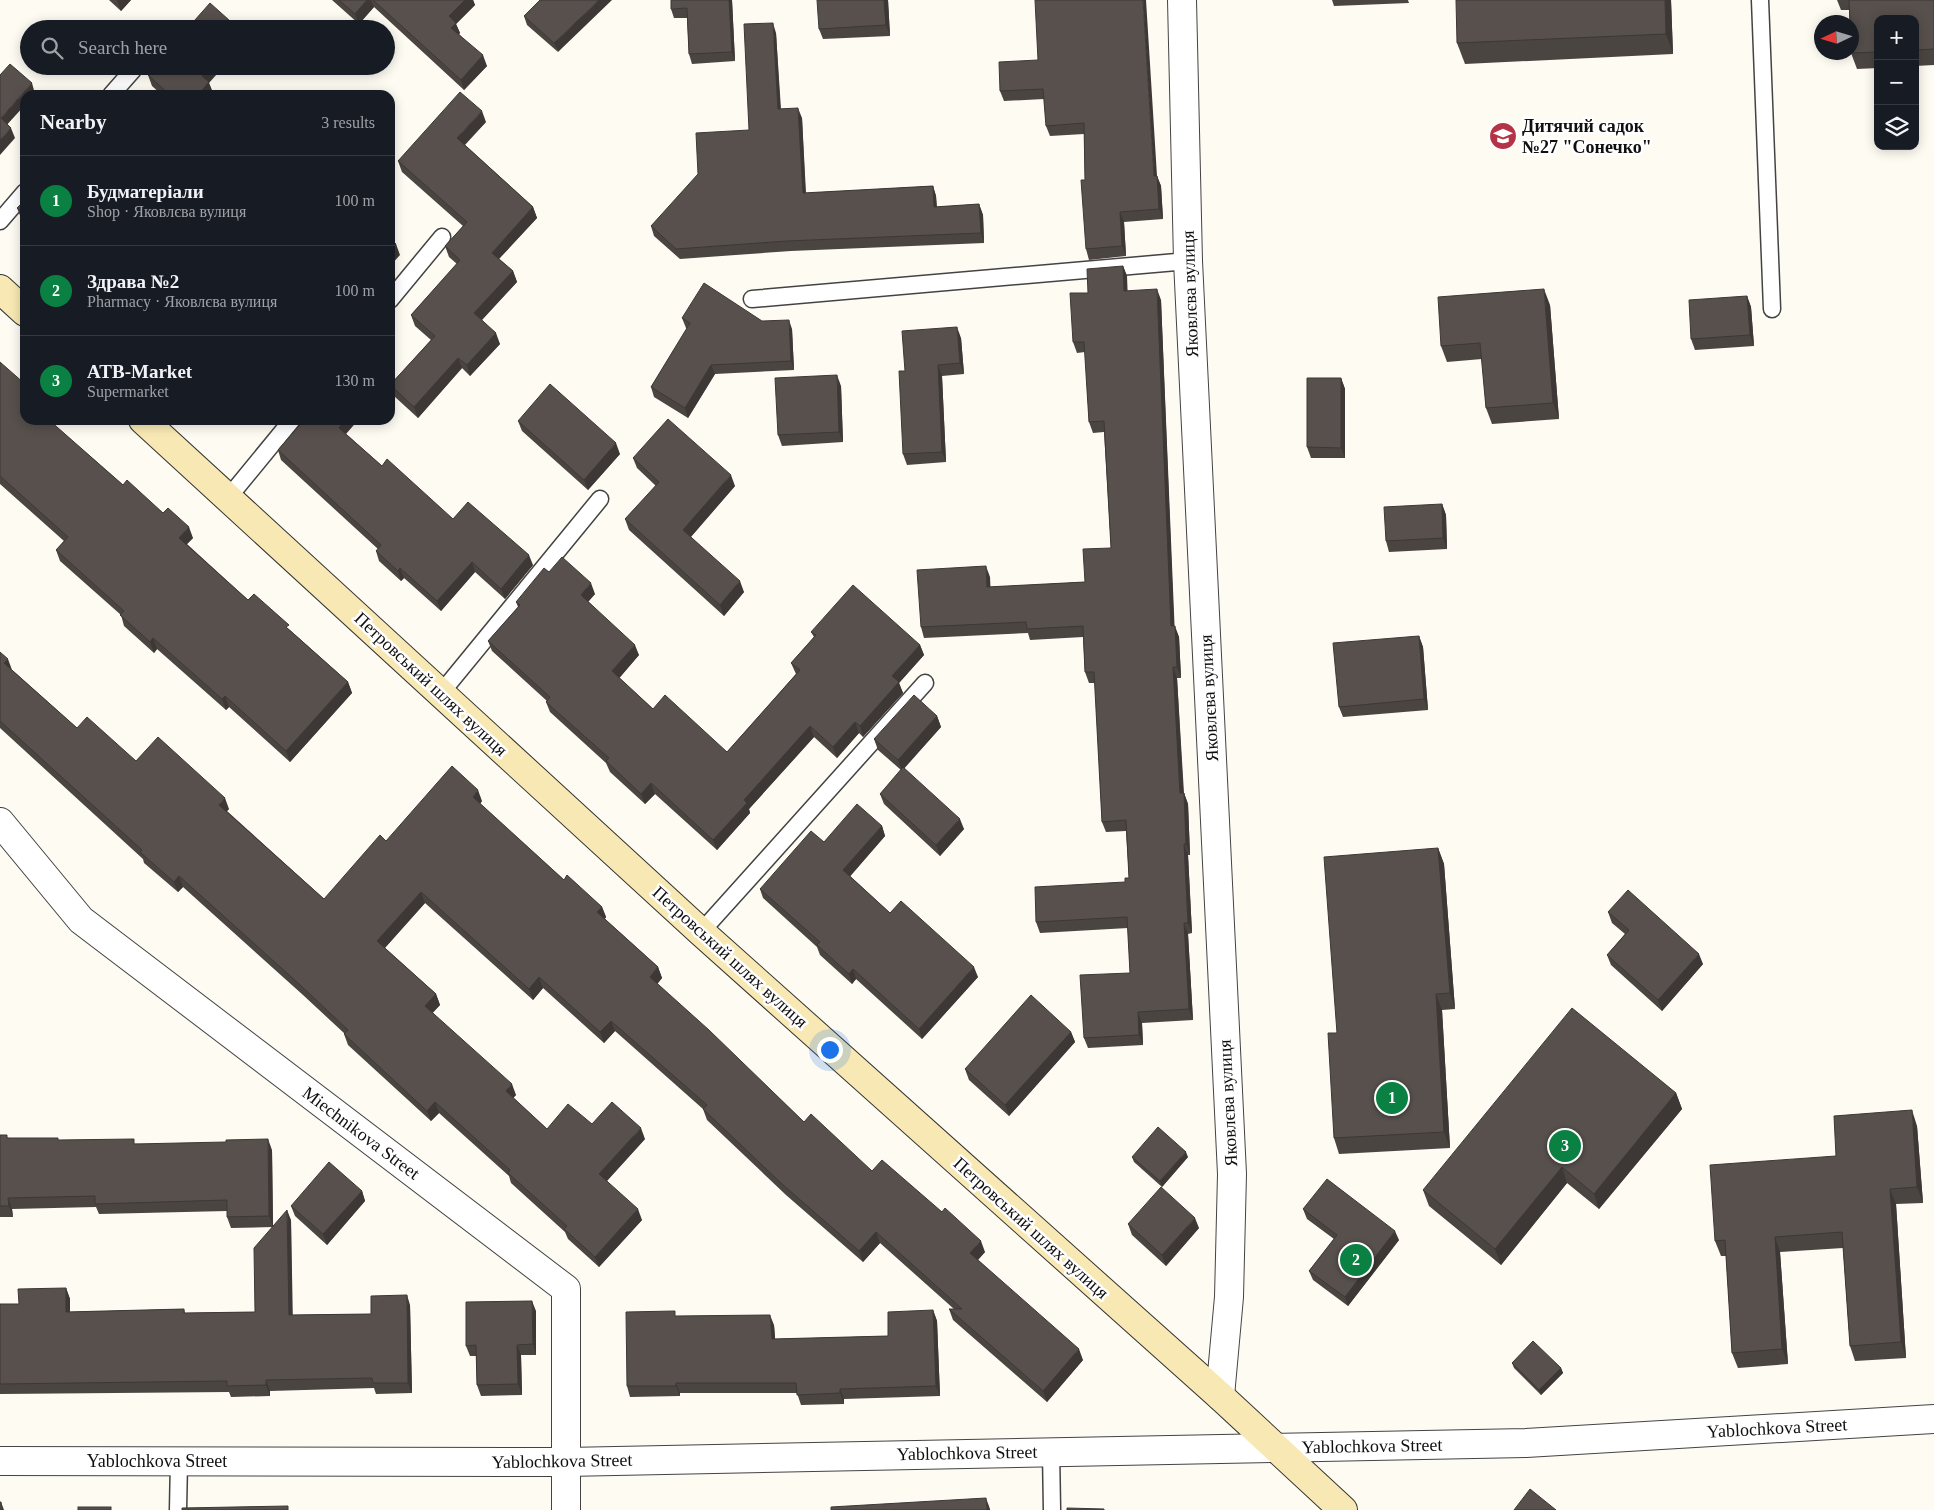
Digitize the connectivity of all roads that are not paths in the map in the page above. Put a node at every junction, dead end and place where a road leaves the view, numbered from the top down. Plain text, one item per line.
1 (1182, 0) edge
2 (1760, 0) edge
3 (129, 75) edge
4 (116, 90) edge
5 (20, 198) edge
6 (0, 220) edge
7 (442, 238) dead end
8 (1188, 261) junction
9 (0, 289) edge
10 (395, 294) edge
11 (752, 299) dead end
12 (20, 307) edge
13 (1772, 309) dead end
14 (148, 425) edge
15 (288, 425) edge
16 (228, 498) junction
17 (600, 499) dead end
18 (924, 683) dead end
19 (441, 693) junction
20 (0, 822) edge
21 (701, 932) junction
22 (1220, 1396) junction
23 (1934, 1419) edge
24 (1276, 1448) junction
25 (1051, 1451) junction
26 (0, 1461) edge
27 (179, 1461) junction
28 (566, 1462) junction
29 (178, 1510) edge
30 (566, 1510) edge
31 (1052, 1510) edge
32 (1343, 1510) edge

1 - 8 street, Яковлєва вулиця
2 - 13 lane
3 - 4 lane
5 - 6 lane
7 - 10 lane
8 - 11 lane
8 - 22 street, Яковлєва вулиця
9 - 12 street
14 - 16 street, Петровський шлях вулиця
15 - 16 lane
16 - 19 street, Петровський шлях вулиця
17 - 19 lane
18 - 21 lane
19 - 21 street, Петровський шлях вулиця
20 - 28 street, Miechnikova Street
21 - 22 street, Петровський шлях вулиця
22 - 24 street, Петровський шлях вулиця
23 - 24 street, Yablochkova Street
24 - 25 street, Yablochkova Street
24 - 32 street, Петровський шлях вулиця
25 - 28 street, Yablochkova Street
25 - 31 lane
26 - 27 street, Yablochkova Street
27 - 28 street, Yablochkova Street
27 - 29 lane
28 - 30 street, Miechnikova Street

